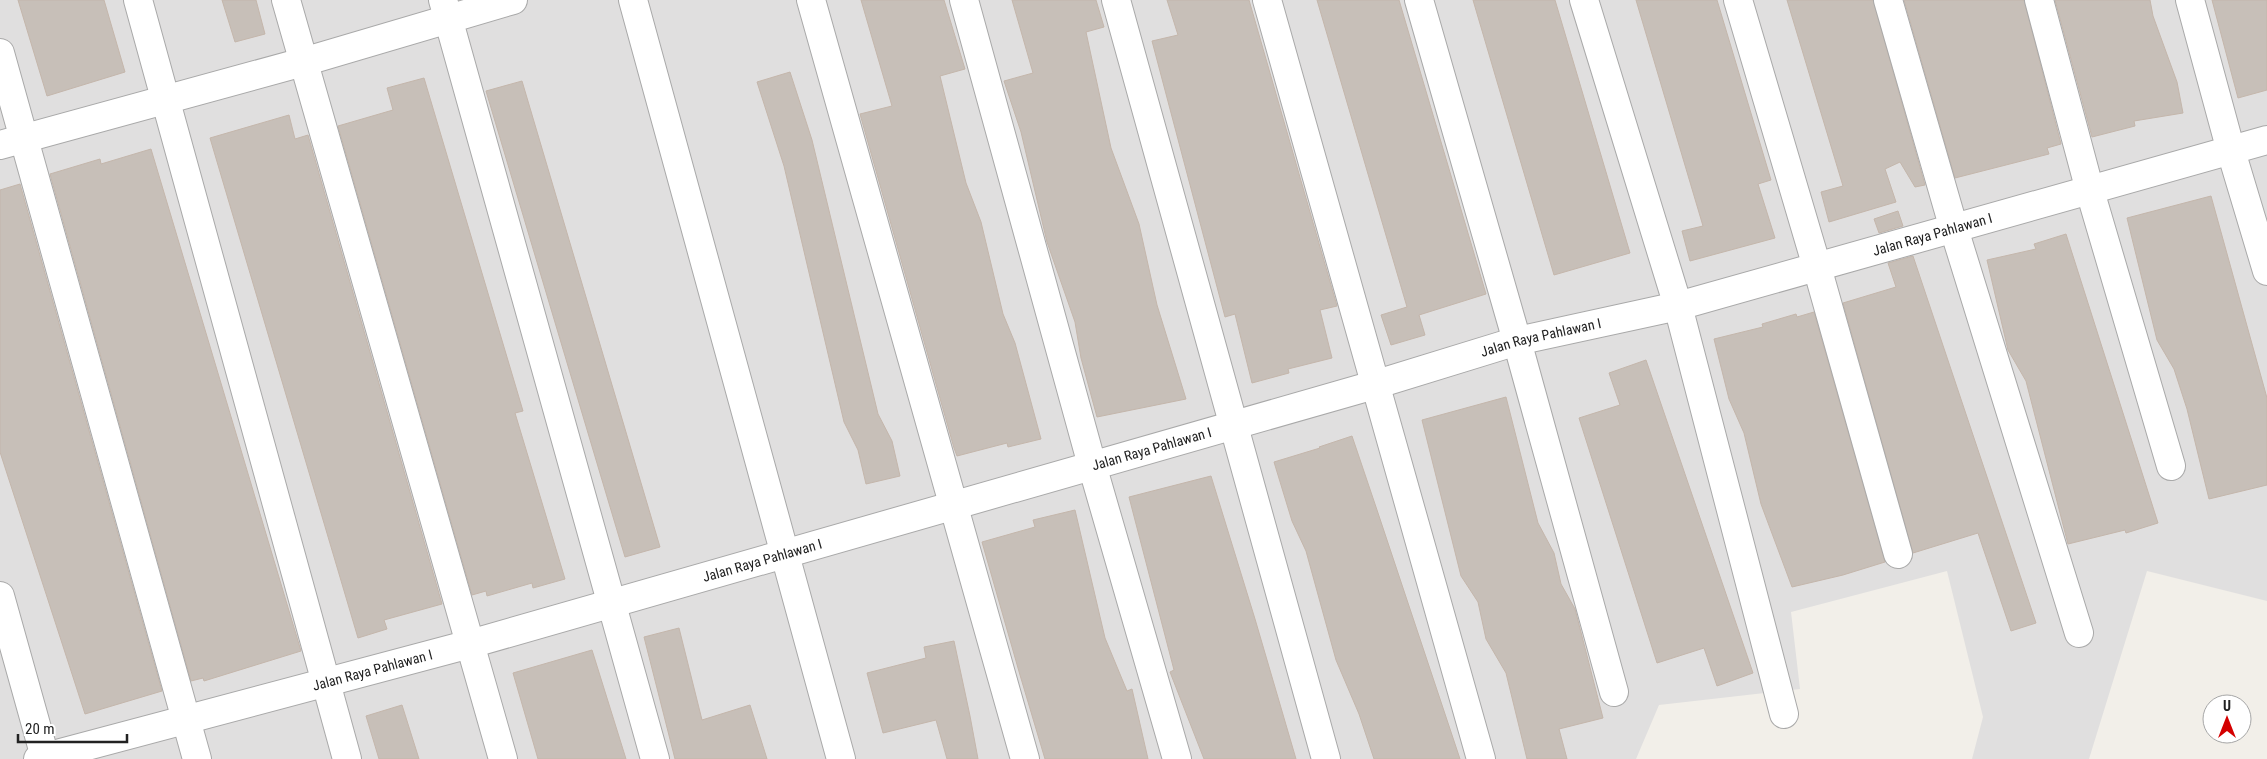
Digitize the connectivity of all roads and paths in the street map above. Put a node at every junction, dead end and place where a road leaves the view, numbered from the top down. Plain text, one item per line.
1 (138, 0) edge
2 (286, 0) edge
3 (513, 0) edge
4 (633, 0) edge
5 (810, 0) edge
6 (964, 0) edge
7 (1116, 0) edge
8 (1267, 0) edge
9 (1419, 0) edge
10 (1584, 0) edge
11 (1738, 0) edge
12 (1888, 0) edge
13 (2039, 0) edge
14 (2190, 0) edge
15 (445, 9) edge
16 (0, 53) edge
17 (303, 62) junction
18 (166, 100) junction
19 (2267, 140) edge
20 (12, 142) edge
21 (2231, 151) junction
22 (2090, 191) junction
23 (1954, 228) junction
24 (1817, 267) junction
25 (2267, 271) edge
26 (1678, 306) junction
27 (1517, 340) junction
28 (1374, 385) junction
29 (1234, 424) junction
30 (1092, 465) junction
31 (2171, 466) dead end
32 (953, 504) junction
33 (783, 553) junction
34 (1898, 554) dead end
35 (0, 596) edge
36 (612, 602) junction
37 (2079, 633) dead end
38 (470, 644) junction
39 (325, 684) junction
40 (1614, 692) dead end
41 (1784, 714) dead end
42 (186, 719) junction
43 (41, 758) edge
44 (197, 759) edge
45 (347, 759) edge
46 (503, 759) edge
47 (655, 759) edge
48 (841, 759) edge
49 (1025, 759) edge
50 (1177, 759) edge
51 (1326, 759) edge
52 (1480, 759) edge

1 - 18 street
2 - 17 street
3 - 15 street
4 - 33 street
5 - 32 street
6 - 30 street
7 - 29 street
8 - 28 street
9 - 27 street
10 - 26 street
11 - 24 street
12 - 23 street
13 - 22 street
14 - 21 street
15 - 17 street
15 - 36 street
16 - 20 street
17 - 18 street
17 - 38 street
18 - 20 street
18 - 39 street
19 - 21 street, Jalan Raya Pahlawan I
20 - 42 street
21 - 22 street, Jalan Raya Pahlawan I
21 - 25 street
22 - 23 street, Jalan Raya Pahlawan I
22 - 31 street
23 - 24 street, Jalan Raya Pahlawan I
23 - 37 street
24 - 26 street, Jalan Raya Pahlawan I
24 - 34 street
26 - 27 street, Jalan Raya Pahlawan I
26 - 41 street
27 - 28 street, Jalan Raya Pahlawan I
27 - 40 street
28 - 29 street, Jalan Raya Pahlawan I
28 - 52 street
29 - 30 street, Jalan Raya Pahlawan I
29 - 51 street
30 - 32 street, Jalan Raya Pahlawan I
30 - 50 street
32 - 33 street, Jalan Raya Pahlawan I
32 - 49 street
33 - 36 street, Jalan Raya Pahlawan I
33 - 48 street
35 - 43 street
36 - 38 street, Jalan Raya Pahlawan I
36 - 47 street
38 - 39 street, Jalan Raya Pahlawan I
38 - 46 street
39 - 42 street, Jalan Raya Pahlawan I
39 - 45 street
42 - 43 street, Jalan Raya Pahlawan I
42 - 44 street

